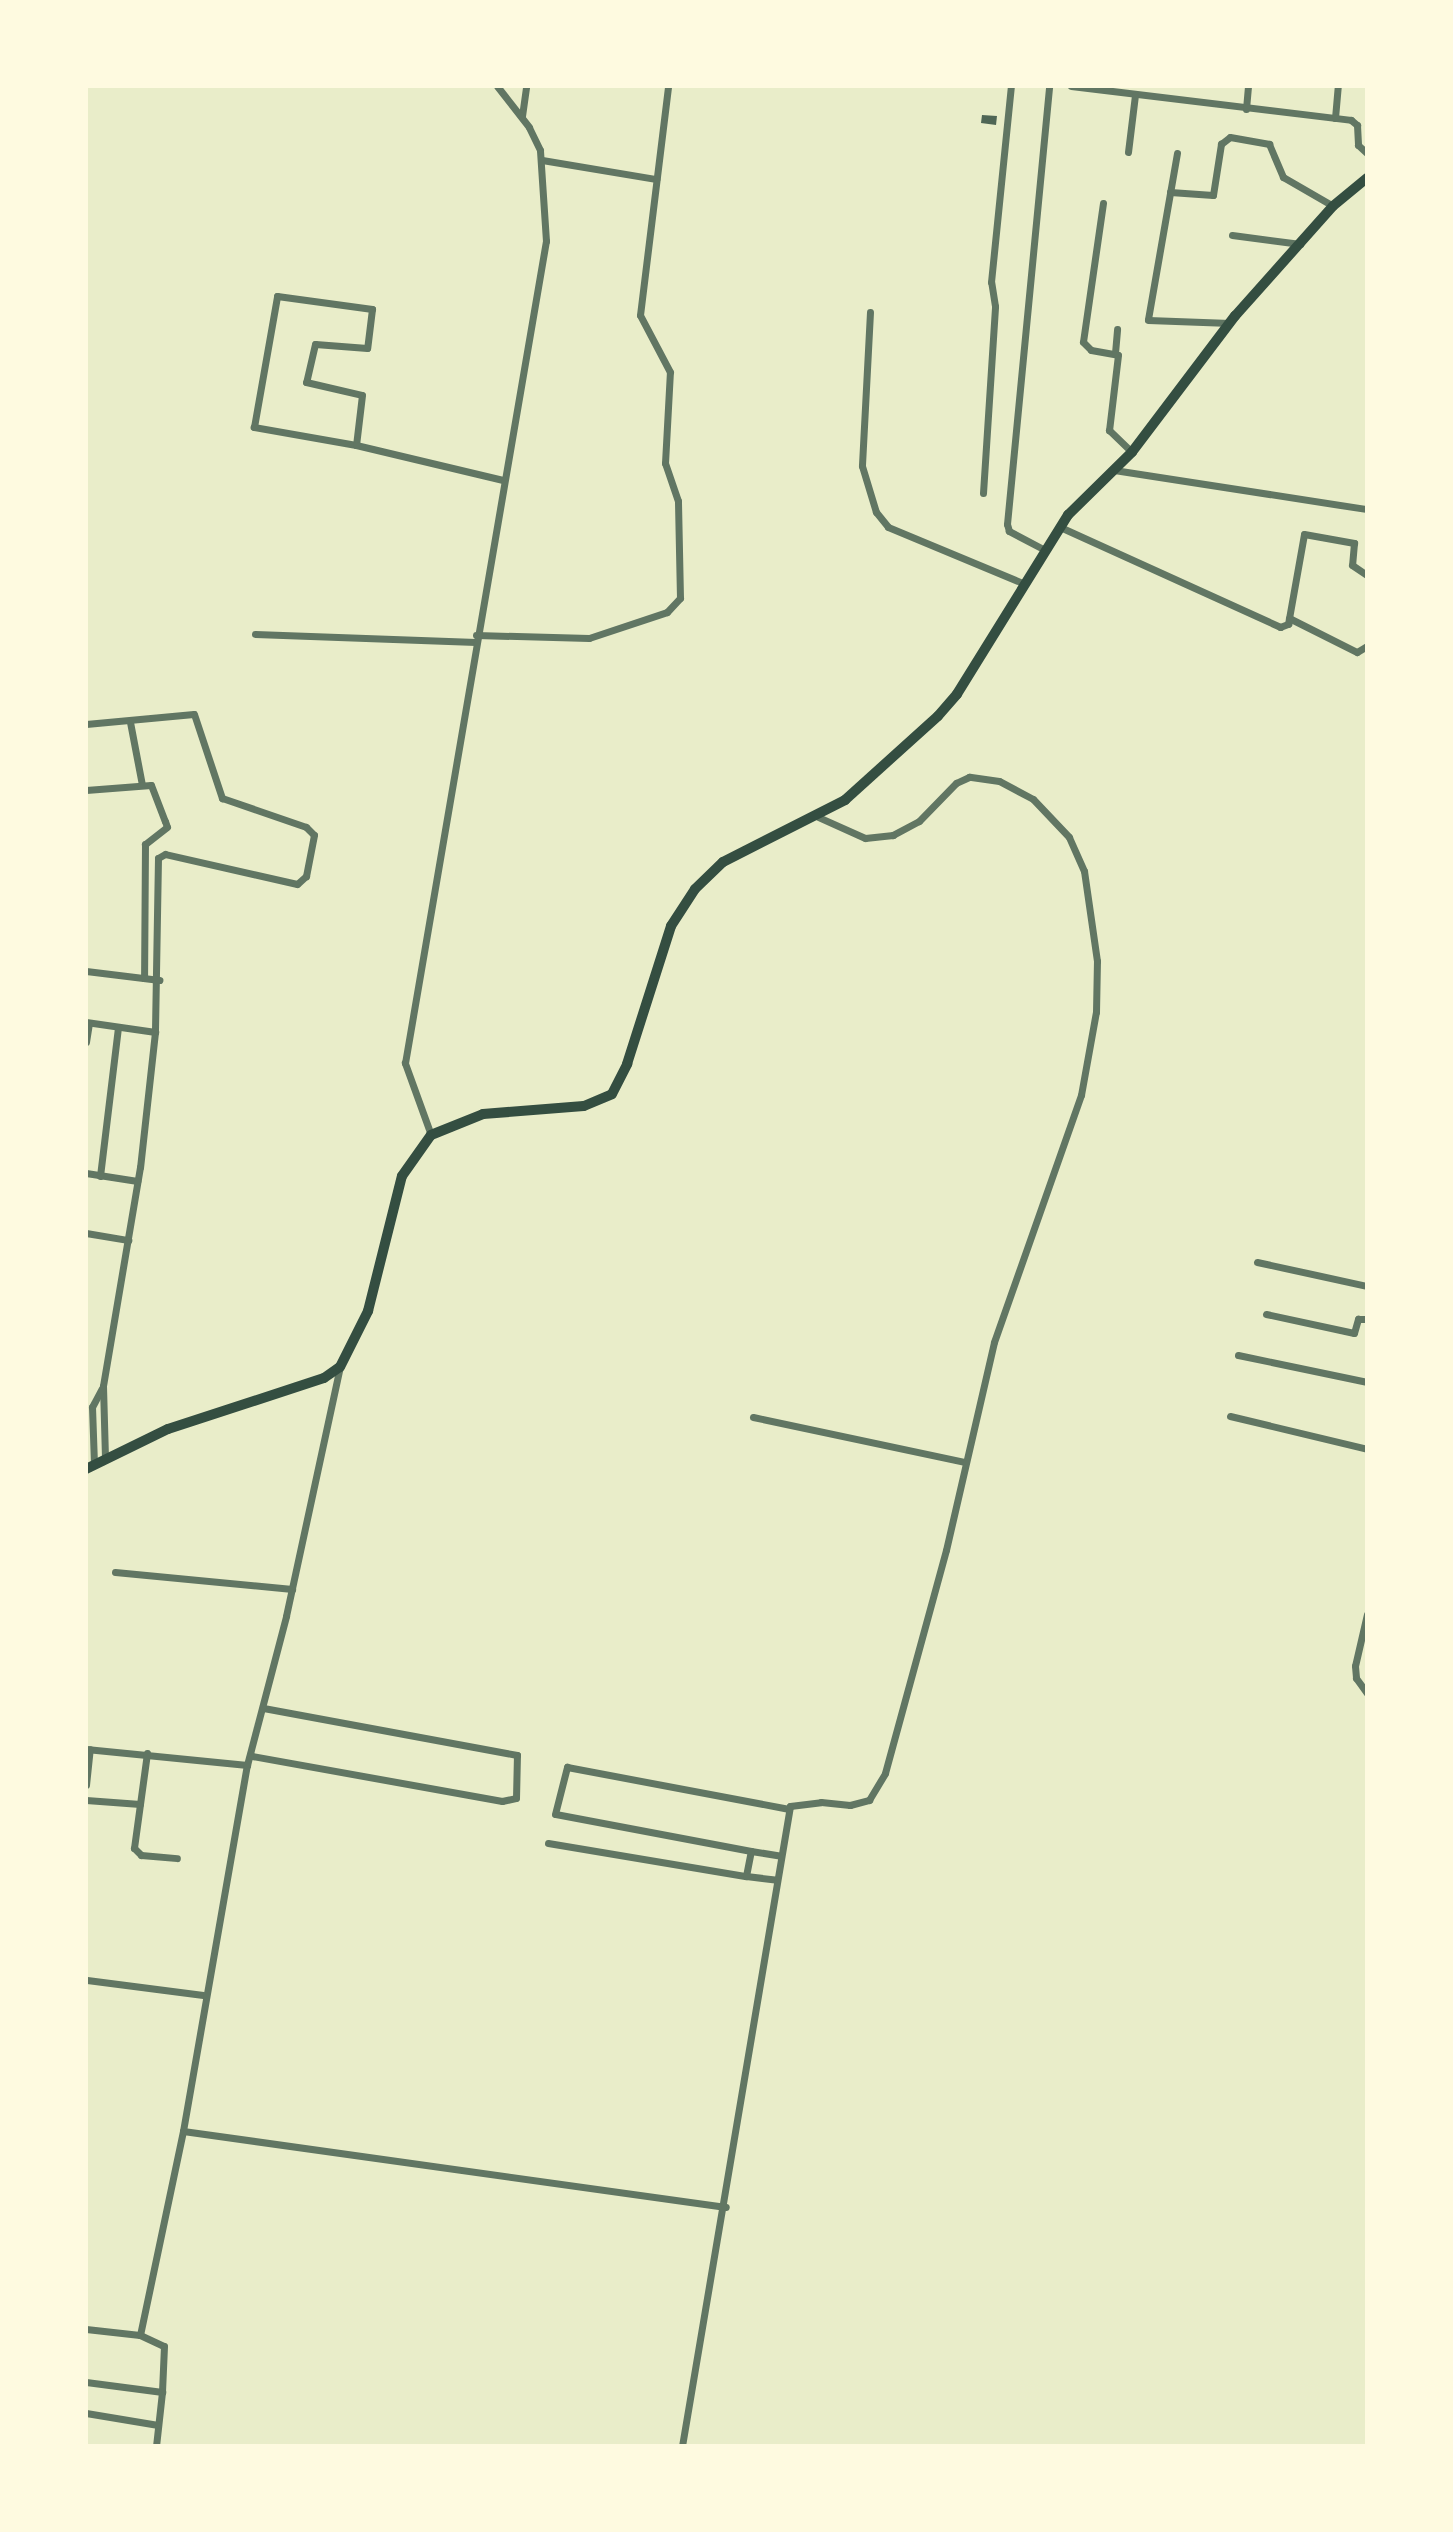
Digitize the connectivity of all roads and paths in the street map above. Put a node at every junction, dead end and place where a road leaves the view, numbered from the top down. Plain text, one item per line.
1 (497, 86) edge
2 (526, 86) edge
3 (668, 86) edge
4 (1011, 86) edge
5 (1049, 86) edge
6 (1071, 86) edge
7 (1248, 86) edge
8 (1338, 86) edge
9 (1093, 88) edge
10 (1132, 92) edge
11 (1246, 109) junction
12 (522, 116) junction
13 (1335, 118) junction
14 (1128, 152) dead end
15 (1177, 153) dead end
16 (1367, 153) edge
17 (542, 160) junction
18 (1367, 178) edge
19 (656, 179) junction
20 (1170, 192) junction
21 (1103, 203) dead end
22 (1333, 206) junction
23 (1232, 235) dead end
24 (1300, 244) junction
25 (870, 312) dead end
26 (1230, 323) junction
27 (1117, 329) dead end
28 (1115, 353) junction
29 (356, 445) junction
30 (1132, 452) junction
31 (1114, 470) junction
32 (503, 480) junction
33 (983, 493) dead end
34 (1367, 509) edge
35 (1060, 527) junction
36 (1045, 550) junction
37 (1367, 575) edge
38 (1025, 584) junction
39 (1289, 618) junction
40 (255, 634) dead end
41 (476, 639) junction
42 (1367, 646) edge
43 (130, 722) junction
44 (86, 724) edge
45 (142, 785) junction
46 (86, 790) edge
47 (818, 817) junction
48 (86, 971) edge
49 (144, 978) junction
50 (159, 980) junction
51 (88, 1023) edge
52 (118, 1027) junction
53 (155, 1032) junction
54 (86, 1042) edge
55 (431, 1135) junction
56 (86, 1173) edge
57 (100, 1176) junction
58 (137, 1181) junction
59 (86, 1233) edge
60 (128, 1240) junction
61 (1257, 1262) dead end
62 (1367, 1286) edge
63 (1266, 1314) dead end
64 (1367, 1319) edge
65 (1238, 1355) dead end
66 (340, 1367) junction
67 (1367, 1382) edge
68 (103, 1386) junction
69 (1230, 1416) dead end
70 (753, 1417) dead end
71 (1367, 1449) edge
72 (105, 1459) junction
73 (965, 1462) junction
74 (90, 1466) edge
75 (115, 1572) dead end
76 (292, 1589) junction
77 (1367, 1614) edge
78 (1367, 1693) edge
79 (263, 1708) junction
80 (88, 1749) edge
81 (147, 1753) junction
82 (252, 1756) junction
83 (247, 1765) junction
84 (86, 1785) edge
85 (86, 1800) edge
86 (140, 1804) junction
87 (789, 1809) junction
88 (548, 1843) dead end
89 (751, 1851) junction
90 (781, 1856) junction
91 (177, 1858) dead end
92 (746, 1876) junction
93 (777, 1880) junction
94 (87, 1980) edge
95 (203, 1995) junction
96 (183, 2131) junction
97 (726, 2207) junction
98 (86, 2329) edge
99 (140, 2335) junction
100 (86, 2382) edge
101 (162, 2392) junction
102 (86, 2413) edge
103 (158, 2425) junction
104 (156, 2446) edge
105 (682, 2446) edge

1 - 12 street
2 - 12 street
3 - 19 street
4 - 33 street
5 - 36 street
6 - 9 street
7 - 11 street
8 - 13 street
9 - 10 street
10 - 11 street
10 - 14 street
11 - 13 street
12 - 17 street
13 - 16 street
15 - 20 street
17 - 19 street
17 - 32 street
18 - 22 main road
19 - 41 street
20 - 22 street
20 - 26 street
21 - 28 street
22 - 24 main road
23 - 24 street
24 - 26 main road
25 - 38 street
26 - 30 main road
27 - 28 street
28 - 30 street
29 - 29 street
29 - 32 street
30 - 31 main road
31 - 34 street
31 - 35 main road
32 - 41 street
35 - 36 main road
35 - 39 street
36 - 38 main road
37 - 39 street
38 - 47 main road
39 - 42 street
40 - 41 street
41 - 55 street
43 - 44 street
43 - 45 street
43 - 50 street
45 - 46 street
45 - 49 street
47 - 55 main road
47 - 73 street
48 - 49 street
49 - 50 street
50 - 53 street
51 - 52 street
51 - 54 street
52 - 53 street
52 - 57 street
53 - 58 street
55 - 66 main road
56 - 57 street
57 - 58 street
58 - 60 street
59 - 60 street
60 - 68 street
61 - 62 street
63 - 64 street
65 - 67 street
66 - 72 main road
66 - 76 street
68 - 72 street
68 - 74 street
69 - 71 street
70 - 73 street
72 - 74 main road
73 - 87 street
75 - 76 street
76 - 79 street
77 - 78 street
79 - 82 street
79 - 82 street
80 - 81 street
80 - 84 street
81 - 83 street
81 - 86 street
82 - 83 street
83 - 95 street
85 - 86 street
86 - 91 street
87 - 89 street
87 - 90 street
88 - 92 street
89 - 90 street
89 - 92 street
90 - 93 street
92 - 93 street
93 - 97 street
94 - 95 street
95 - 96 street
96 - 97 street
96 - 99 street
97 - 105 street
98 - 99 street
99 - 101 street
100 - 101 street
101 - 103 street
102 - 103 street
103 - 104 street

